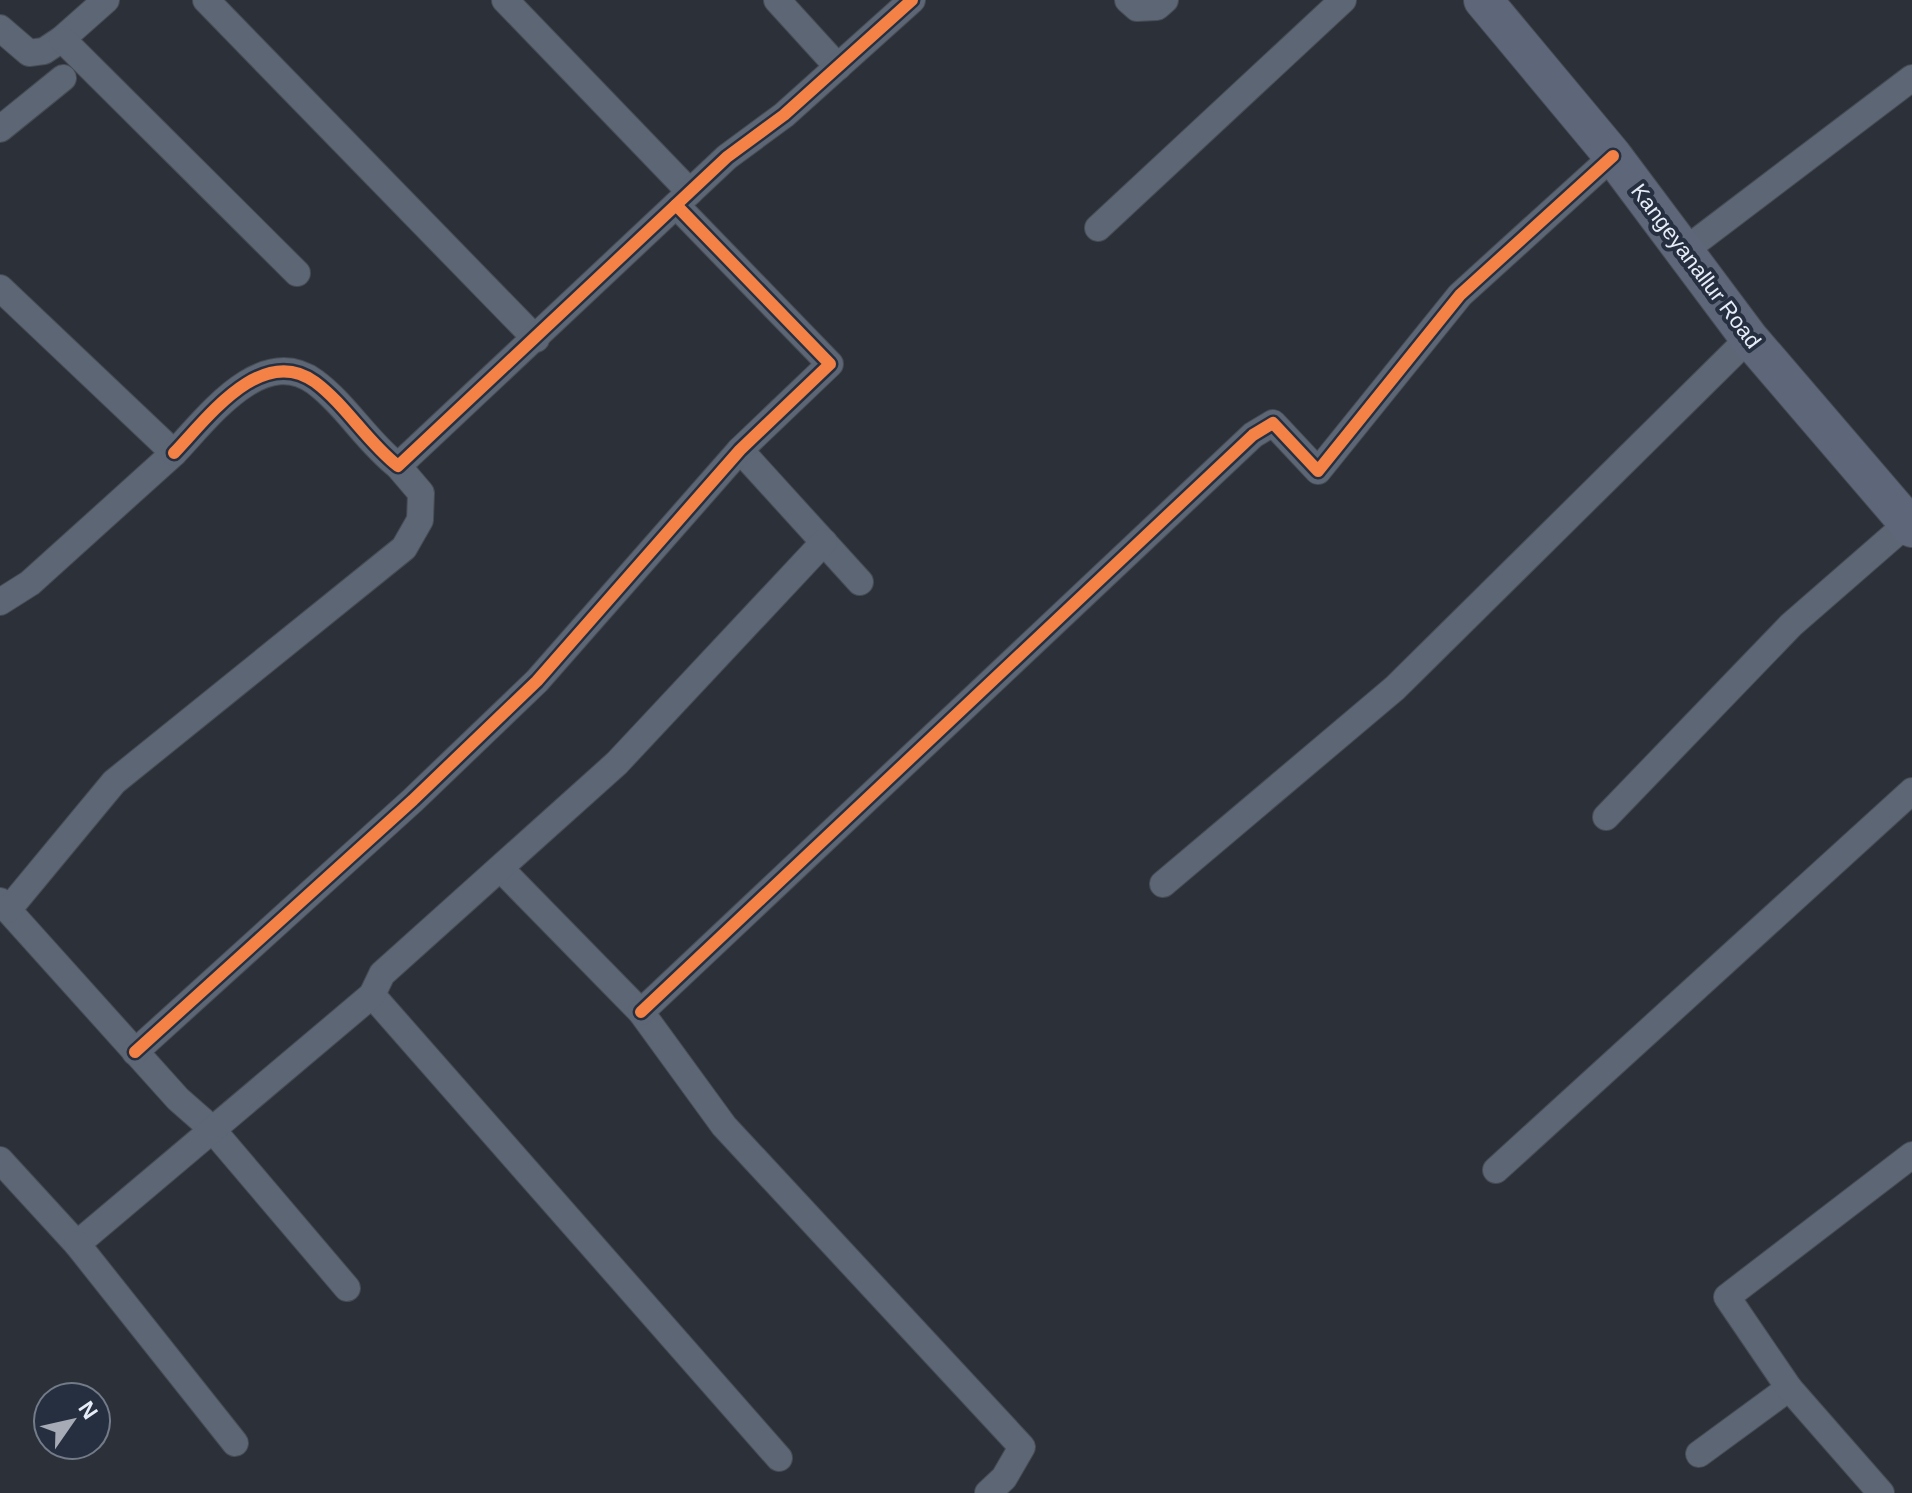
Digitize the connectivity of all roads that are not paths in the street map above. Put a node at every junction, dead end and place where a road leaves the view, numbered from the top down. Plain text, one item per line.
1 (106, 0) edge
2 (206, 0) edge
3 (505, 0) edge
4 (777, 0) edge
5 (912, 0) edge
6 (1128, 0) edge
7 (1165, 0) edge
8 (1343, 0) edge
9 (1483, 0) edge
10 (0, 28) edge
11 (62, 39) junction
12 (838, 67) junction
13 (63, 78) dead end
14 (1912, 78) edge
15 (0, 129) edge
16 (1613, 156) junction
17 (683, 199) junction
18 (1098, 228) dead end
19 (1684, 251) junction
20 (297, 273) dead end
21 (0, 288) edge
22 (1749, 338) junction
23 (536, 339) junction
24 (740, 450) junction
25 (174, 453) junction
26 (398, 466) junction
27 (1910, 526) edge
28 (824, 542) junction
29 (860, 582) dead end
30 (6, 589) edge
31 (1912, 791) edge
32 (1606, 817) dead end
33 (501, 869) junction
34 (1163, 884) dead end
35 (4, 905) edge
36 (372, 995) junction
37 (641, 1012) junction
38 (135, 1052) junction
39 (211, 1128) junction
40 (1912, 1155) edge
41 (0, 1160) edge
42 (1496, 1170) dead end
43 (77, 1244) junction
44 (347, 1288) dead end
45 (1789, 1388) junction
46 (235, 1443) dead end
47 (1699, 1454) dead end
48 (779, 1458) dead end
49 (988, 1493) edge
50 (1881, 1493) edge

1 - 11 street
2 - 23 street
3 - 17 street
4 - 12 street
5 - 12 street
6 - 7 street
8 - 18 street
9 - 16 street, Kangeyanallur Road
10 - 11 street
11 - 20 street
12 - 17 street
13 - 15 street
14 - 19 street
16 - 19 street, Kangeyanallur Road
16 - 37 street
17 - 23 street
17 - 24 street
19 - 22 street, Kangeyanallur Road
21 - 25 street
22 - 27 street, Kangeyanallur Road
22 - 34 street
23 - 26 street
24 - 28 street
24 - 38 street
25 - 26 street
25 - 30 street
26 - 35 street
27 - 32 street
28 - 29 street
28 - 33 street
31 - 42 street
33 - 36 street
33 - 37 street
35 - 38 street
36 - 39 street
36 - 48 street
37 - 49 street
38 - 39 street
39 - 43 street
39 - 44 street
40 - 45 street
41 - 43 street
43 - 46 street
45 - 47 street
45 - 50 street

